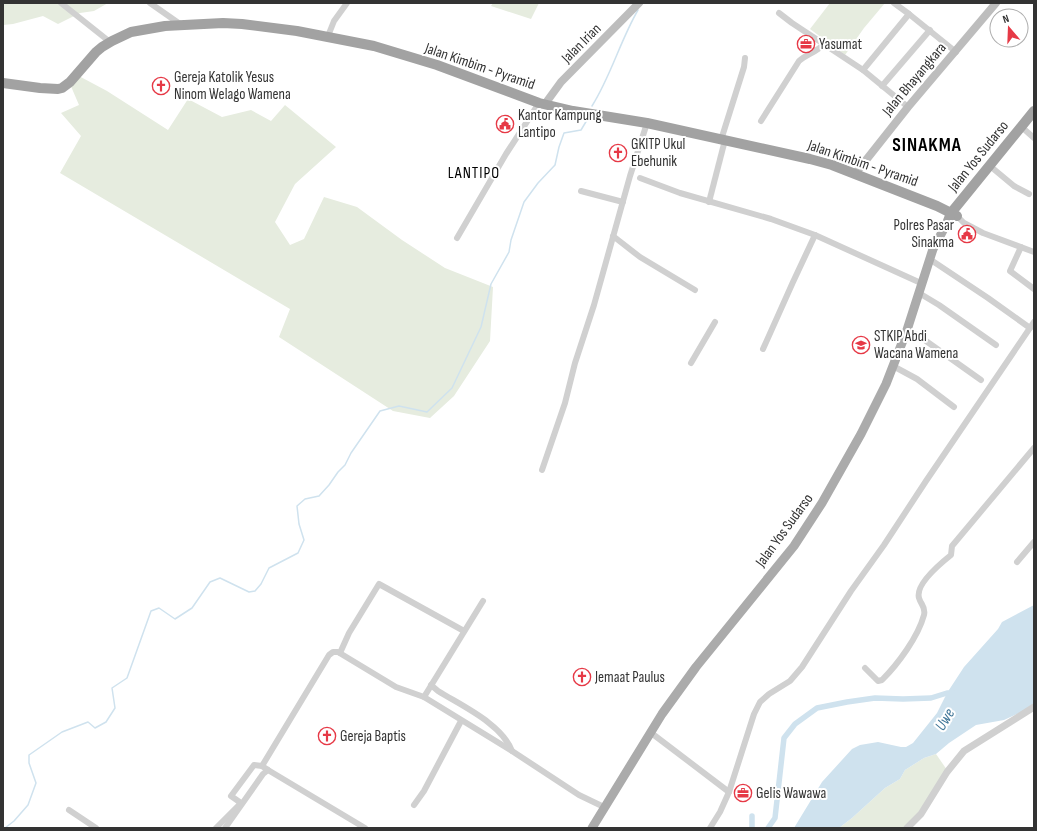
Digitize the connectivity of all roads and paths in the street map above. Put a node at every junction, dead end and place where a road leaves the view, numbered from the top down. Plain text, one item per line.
1 (61, 3) edge
2 (150, 3) edge
3 (347, 3) edge
4 (639, 3) edge
5 (894, 3) edge
6 (996, 3) edge
7 (779, 13) dead end
8 (910, 14) junction
9 (180, 24) junction
10 (930, 30) junction
11 (328, 36) junction
12 (110, 42) junction
13 (824, 44) junction
14 (956, 52) junction
15 (745, 58) dead end
16 (863, 70) junction
17 (3, 83) edge
18 (882, 86) junction
19 (542, 103) junction
20 (908, 107) junction
21 (1034, 111) edge
22 (1034, 118) edge
23 (760, 121) dead end
24 (647, 123) junction
25 (1025, 130) junction
26 (1034, 138) edge
27 (723, 140) junction
28 (992, 167) junction
29 (855, 174) junction
30 (640, 178) dead end
31 (581, 191) dead end
32 (1029, 194) dead end
33 (623, 202) junction
34 (710, 202) junction
35 (952, 217) junction
36 (815, 235) junction
37 (614, 236) junction
38 (457, 238) dead end
39 (1020, 247) junction
40 (1034, 252) edge
41 (931, 260) junction
42 (923, 284) junction
43 (1034, 289) edge
44 (695, 290) dead end
45 (919, 293) junction
46 (715, 322) dead end
47 (1032, 325) edge
48 (907, 330) junction
49 (996, 346) dead end
50 (763, 349) dead end
51 (691, 363) dead end
52 (893, 366) junction
53 (981, 380) dead end
54 (954, 407) dead end
55 (1034, 448) edge
56 (542, 470) dead end
57 (1034, 542) edge
58 (1017, 562) dead end
59 (483, 602) dead end
60 (464, 631) junction
61 (340, 653) junction
62 (865, 668) dead end
63 (431, 685) junction
64 (424, 697) junction
65 (1034, 707) edge
66 (461, 721) junction
67 (650, 732) junction
68 (512, 751) junction
69 (262, 766) junction
70 (268, 770) junction
71 (729, 792) junction
72 (414, 805) dead end
73 (604, 807) junction
74 (69, 810) dead end
75 (96, 828) edge
76 (216, 828) edge
77 (225, 828) edge
78 (365, 828) edge
79 (592, 828) edge
80 (710, 828) edge
81 (907, 828) edge

1 - 12 street
2 - 9 street
3 - 11 street
4 - 19 main road, Jalan Irian
5 - 8 street
6 - 14 main road, Jalan Bhayangkara
7 - 13 street
8 - 10 street
8 - 16 street
9 - 11 highway, Jalan Kimbim - Pyramid
9 - 12 highway, Jalan Kimbim - Pyramid
10 - 14 street
10 - 18 street
11 - 19 highway, Jalan Kimbim - Pyramid
12 - 17 highway, Jalan Kimbim - Pyramid
13 - 16 street
13 - 23 street
14 - 20 main road, Jalan Bhayangkara
15 - 27 street
16 - 18 street
18 - 20 street
19 - 24 highway, Jalan Kimbim - Pyramid
19 - 38 street
20 - 29 main road, Jalan Bhayangkara
21 - 28 highway, Jalan Yos Sudarso
22 - 25 highway, Jalan Yos Sudarso
24 - 27 highway, Jalan Kimbim - Pyramid
24 - 33 street
25 - 26 street
25 - 28 highway, Jalan Yos Sudarso
27 - 29 highway, Jalan Kimbim - Pyramid
27 - 34 street
28 - 32 street
28 - 35 highway, Jalan Yos Sudarso
29 - 35 highway, Jalan Kimbim - Pyramid
30 - 34 street
31 - 33 street
33 - 37 street
34 - 36 street
35 - 39 street
35 - 41 main road, Jalan Yos Sudarso
36 - 42 street
36 - 50 street
37 - 44 street
37 - 56 street
39 - 40 street
39 - 43 street
41 - 42 main road, Jalan Yos Sudarso
41 - 47 street
42 - 45 main road, Jalan Yos Sudarso
45 - 48 main road, Jalan Yos Sudarso
45 - 49 street
46 - 51 street
47 - 71 street
48 - 52 main road, Jalan Yos Sudarso
48 - 53 street
52 - 54 street
52 - 67 main road, Jalan Yos Sudarso
55 - 62 street
57 - 58 street
59 - 60 street
60 - 61 street
60 - 63 street
61 - 64 street
61 - 69 street
63 - 64 street
63 - 68 street
64 - 66 street
65 - 81 street
66 - 68 street
66 - 72 street
67 - 71 street
67 - 73 main road, Jalan Yos Sudarso
68 - 73 street
69 - 70 street
69 - 76 street
70 - 77 street
70 - 78 street
71 - 80 street
73 - 79 main road, Jalan Yos Sudarso
74 - 75 street

